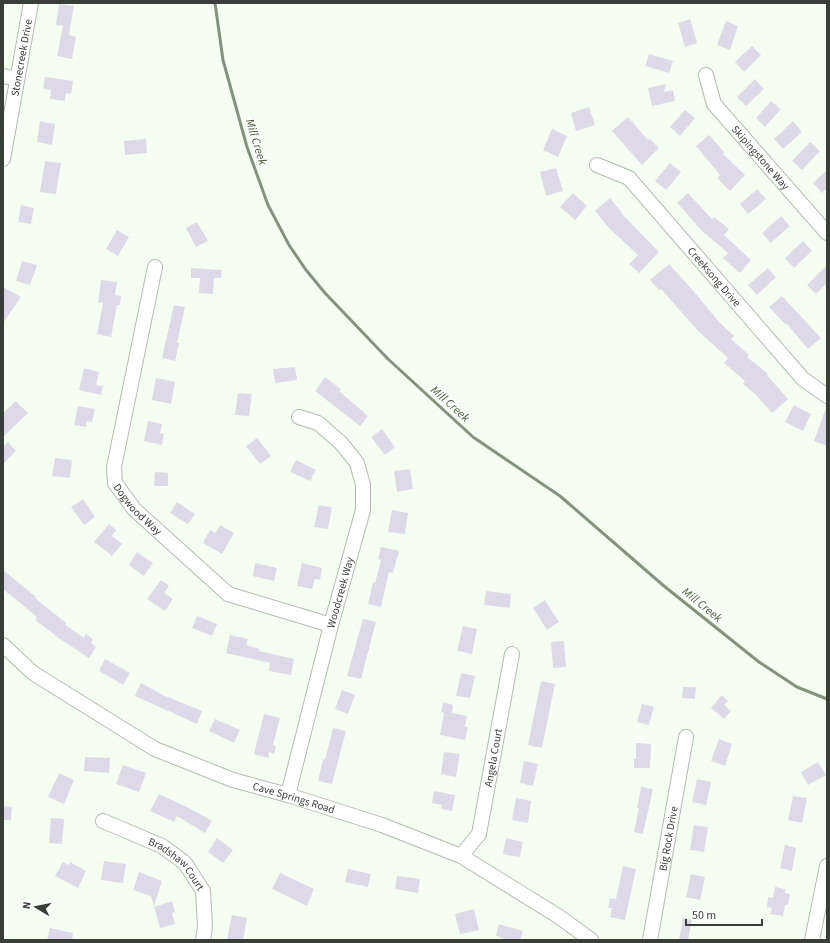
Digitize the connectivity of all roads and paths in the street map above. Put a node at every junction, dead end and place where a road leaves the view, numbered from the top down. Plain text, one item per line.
1 (31, 3) edge
2 (706, 75) dead end
3 (3, 76) edge
4 (17, 79) junction
5 (3, 159) edge
6 (597, 165) dead end
7 (827, 233) edge
8 (155, 267) dead end
9 (827, 396) edge
10 (299, 417) dead end
11 (331, 625) junction
12 (3, 645) edge
13 (512, 654) dead end
14 (686, 737) dead end
15 (288, 795) junction
16 (103, 821) dead end
17 (461, 856) junction
18 (827, 866) edge
19 (202, 940) edge
20 (591, 940) edge
21 (650, 940) edge
22 (812, 940) edge

1 - 4 street, Stonecreek Drive
2 - 7 street, Skipingstone Way
3 - 4 street
4 - 5 street, Stonecreek Drive
6 - 9 street, Creeksong Drive
8 - 11 street, Dogwood Way
10 - 11 street, Woodcreek Way
11 - 15 street, Woodcreek Way
12 - 15 street, Cave Springs Road
13 - 17 street, Angela Court
14 - 21 street, Big Rock Drive
15 - 17 street, Cave Springs Road
16 - 19 street, Bradshaw Court
17 - 20 street, Cave Springs Road
18 - 22 street

